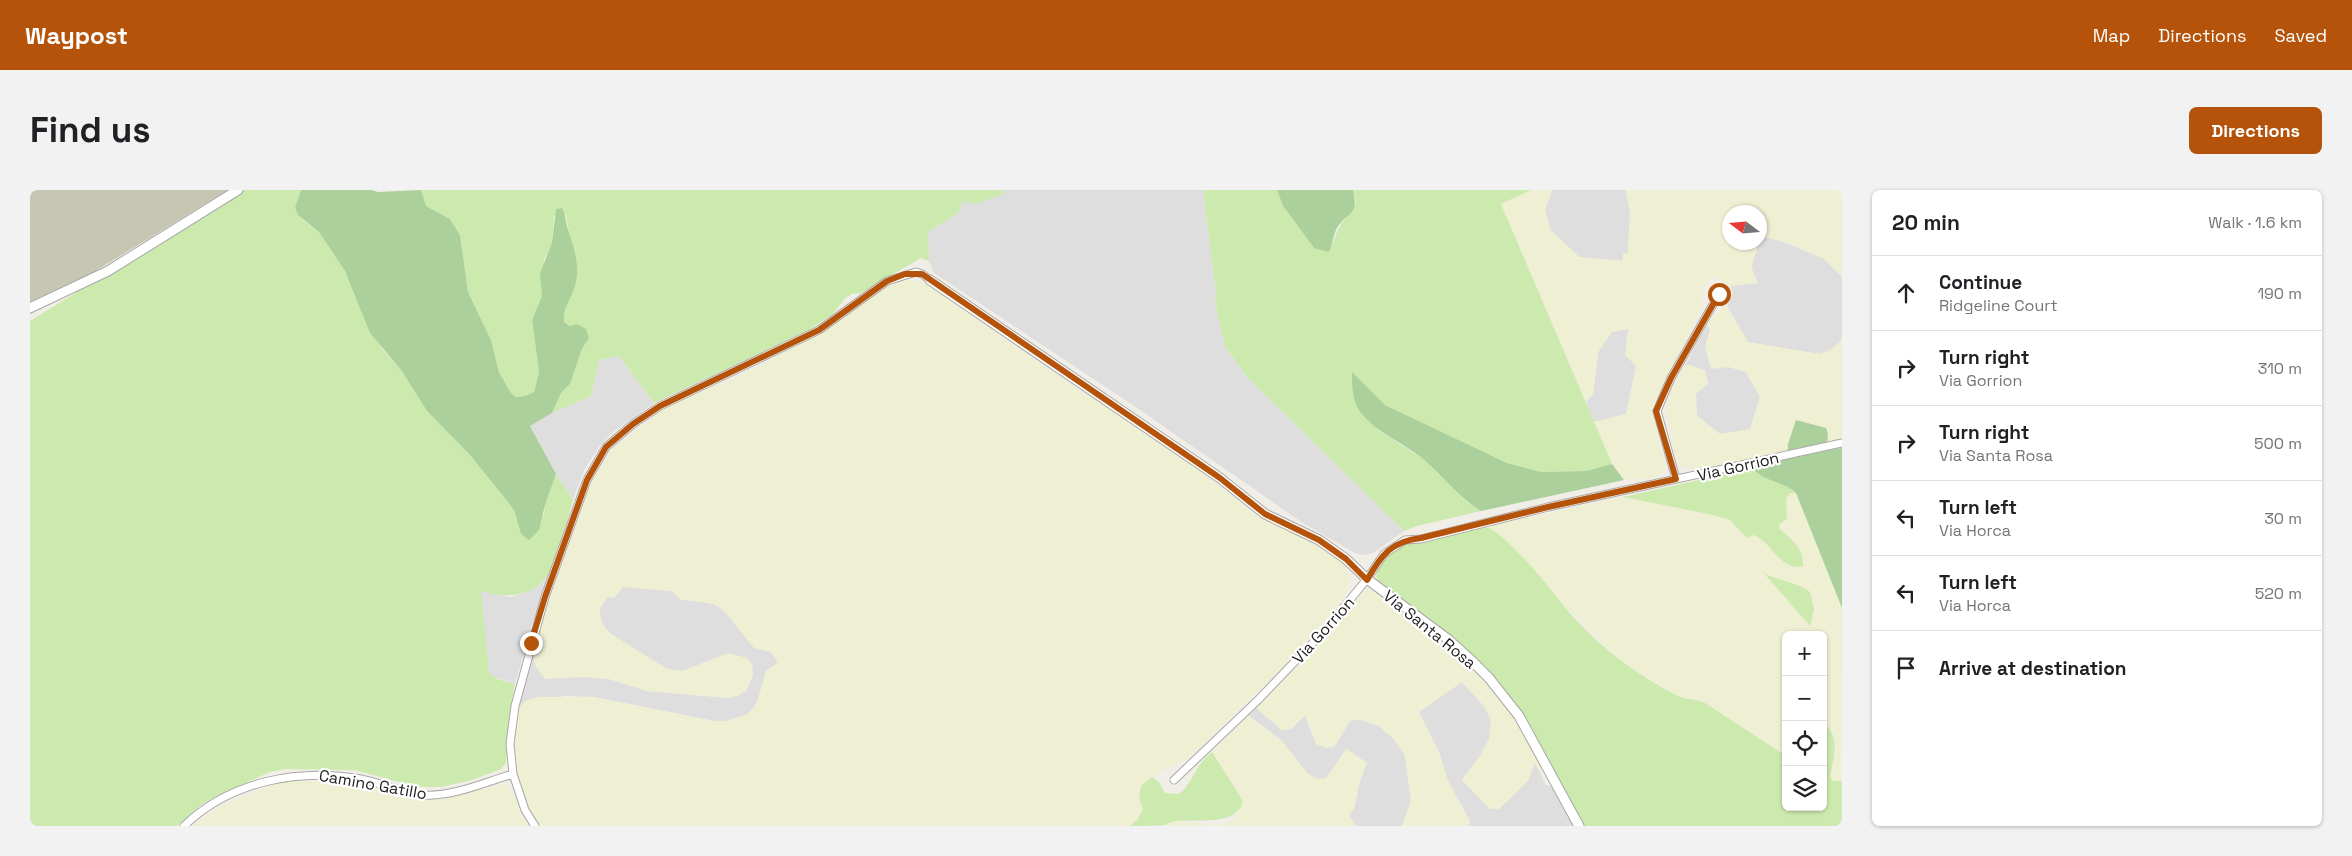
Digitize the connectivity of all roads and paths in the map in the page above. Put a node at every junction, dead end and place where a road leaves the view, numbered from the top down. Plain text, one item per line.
1 (238, 190) edge
2 (930, 280) joint
3 (1719, 294) dead end
4 (30, 308) edge
5 (1842, 443) edge
6 (1676, 479) junction
7 (1367, 580) junction
8 (513, 774) junction
9 (1174, 780) dead end
10 (184, 826) edge
11 (535, 826) edge
12 (1579, 826) edge

1 - 4 street
2 - 7 street, Via Santa Rosa
2 - 8 street
3 - 6 street
5 - 6 street, Via Gorrion
6 - 7 street, Via Gorrion
7 - 9 street, Via Gorrion
7 - 12 street, Via Santa Rosa
8 - 10 street, Camino Gatillo
8 - 11 street

